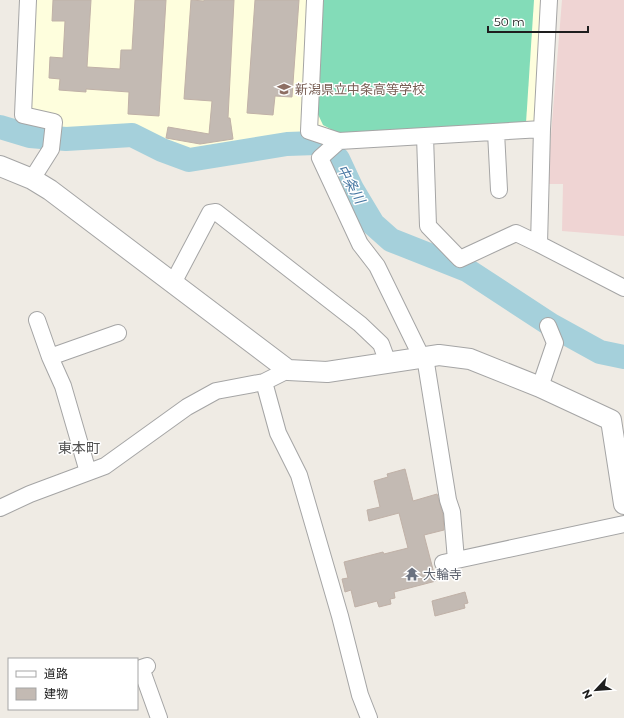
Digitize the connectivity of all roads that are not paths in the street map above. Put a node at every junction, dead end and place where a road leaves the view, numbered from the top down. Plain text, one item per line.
1 (28, 0) edge
2 (315, 0) edge
3 (550, 0) edge
4 (542, 129) junction
5 (496, 132) junction
6 (425, 136) junction
7 (339, 140) junction
8 (0, 166) edge
9 (32, 180) junction
10 (498, 190) dead end
11 (539, 244) junction
12 (173, 284) junction
13 (624, 288) edge
14 (37, 320) dead end
15 (548, 326) dead end
16 (118, 333) dead end
17 (50, 357) junction
18 (423, 358) junction
19 (388, 363) junction
20 (288, 370) junction
21 (264, 382) junction
22 (540, 387) junction
23 (617, 420) edge
24 (88, 472) junction
25 (624, 504) edge
26 (0, 508) edge
27 (624, 524) edge
28 (147, 666) dead end
29 (160, 718) edge
30 (369, 718) edge

1 - 9 street
2 - 7 street
3 - 4 street
4 - 5 street
4 - 11 street
5 - 6 street
5 - 10 street
6 - 7 street
6 - 11 street
7 - 18 street
8 - 9 street
9 - 12 street
11 - 13 street
12 - 19 street
12 - 20 street
14 - 17 street
15 - 22 street
16 - 17 street
17 - 24 street
18 - 19 street
18 - 22 street
18 - 27 street
19 - 20 street
20 - 21 street
21 - 24 street
21 - 30 street
22 - 23 street
23 - 25 street
24 - 26 street
28 - 29 street

